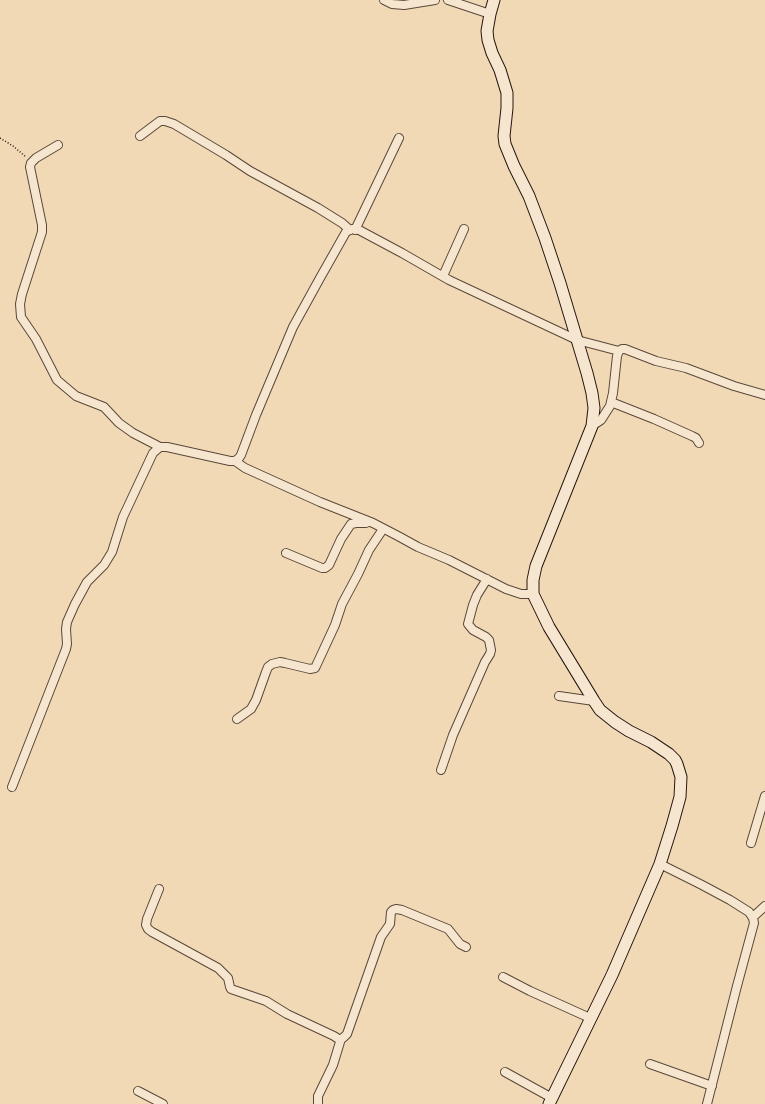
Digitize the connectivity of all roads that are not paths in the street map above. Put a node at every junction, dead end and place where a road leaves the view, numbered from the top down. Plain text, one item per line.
1 (384, 0) edge
2 (435, 0) edge
3 (448, 0) edge
4 (494, 0) edge
5 (490, 14) junction
6 (140, 136) dead end
7 (399, 138) dead end
8 (58, 145) dead end
9 (464, 229) dead end
10 (353, 230) junction
11 (443, 276) junction
12 (577, 340) junction
13 (619, 351) junction
14 (765, 395) edge
15 (612, 402) junction
16 (592, 426) junction
17 (699, 443) dead end
18 (160, 447) junction
19 (235, 461) junction
20 (372, 523) junction
21 (383, 529) junction
22 (286, 553) dead end
23 (487, 579) junction
24 (533, 594) junction
25 (559, 696) dead end
26 (594, 701) junction
27 (237, 719) dead end
28 (441, 770) dead end
29 (12, 787) dead end
30 (765, 796) edge
31 (751, 843) dead end
32 (660, 864) junction
33 (159, 889) dead end
34 (765, 906) edge
35 (753, 917) junction
36 (466, 947) dead end
37 (503, 977) dead end
38 (590, 1018) junction
39 (340, 1040) junction
40 (650, 1064) dead end
41 (505, 1072) dead end
42 (712, 1086) junction
43 (138, 1090) dead end
44 (551, 1101) edge
45 (163, 1104) edge
46 (318, 1104) edge
47 (707, 1104) edge

1 - 2 street
3 - 5 street
4 - 5 street
5 - 12 street
6 - 10 street
7 - 10 street
8 - 18 street
9 - 11 street
10 - 11 street
10 - 19 street
11 - 12 street
12 - 13 street
12 - 16 street
13 - 14 street
13 - 15 street
15 - 16 street
15 - 17 street
16 - 24 street
18 - 19 street
18 - 29 street
19 - 20 street
20 - 21 street
20 - 22 street
21 - 23 street
21 - 27 street
23 - 24 street
23 - 28 street
24 - 26 street
25 - 26 street
26 - 32 street
30 - 31 street
32 - 35 street
32 - 38 street
33 - 39 street
34 - 35 street
35 - 42 street
36 - 39 street
37 - 38 street
38 - 44 street
39 - 46 street
40 - 42 street
41 - 44 street
42 - 47 street
43 - 45 street

